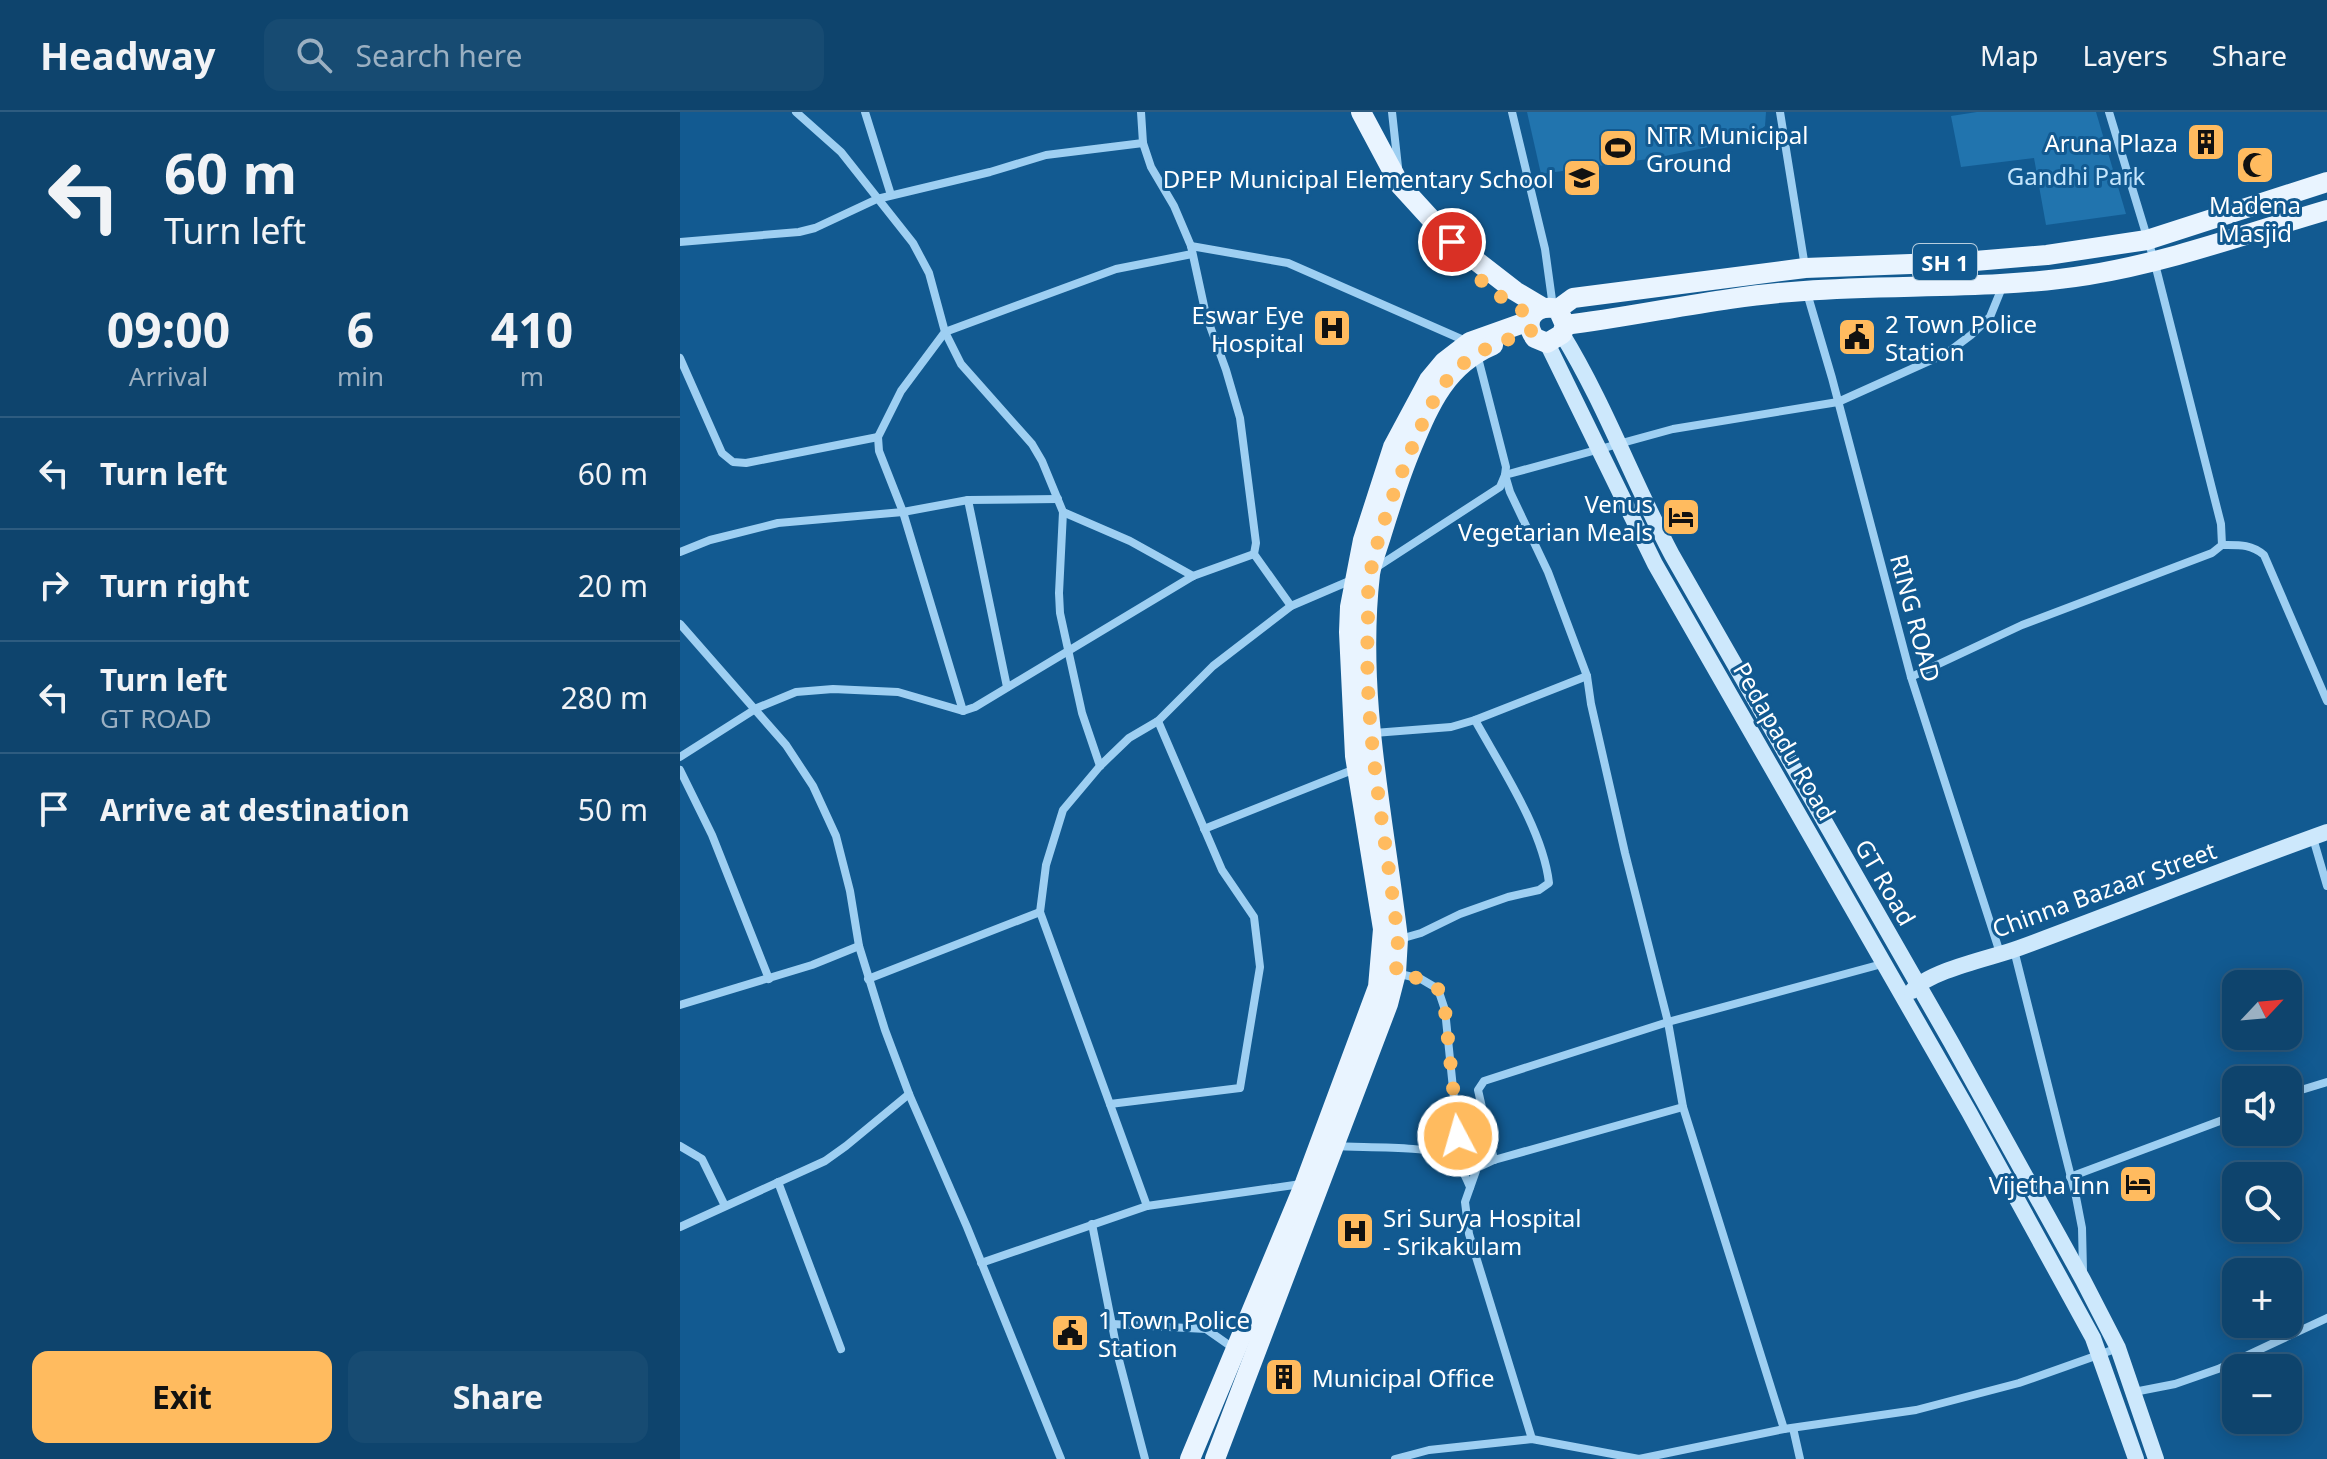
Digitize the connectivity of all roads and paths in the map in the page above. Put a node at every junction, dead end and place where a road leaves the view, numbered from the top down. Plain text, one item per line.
1 (796, 112) edge
2 (865, 112) edge
3 (1141, 112) edge
4 (1361, 112) edge
5 (1392, 112) edge
6 (1512, 112) edge
7 (1780, 112) edge
8 (2109, 112) edge
9 (1143, 143) junction
10 (2327, 182) edge
11 (1400, 185) junction
12 (891, 195) junction
13 (877, 199) junction
14 (2327, 210) edge
15 (2147, 240) junction
16 (680, 242) edge
17 (1191, 250) junction
18 (2154, 260) junction
19 (1805, 268) junction
20 (2004, 284) junction
21 (1806, 291) junction
22 (1546, 322) junction
23 (945, 332) junction
24 (1473, 348) junction
25 (680, 358) edge
26 (1838, 402) junction
27 (878, 437) junction
28 (1619, 445) junction
29 (1598, 451) junction
30 (1505, 475) junction
31 (1058, 499) junction
32 (968, 500) junction
33 (903, 512) junction
34 (1063, 512) junction
35 (2222, 545) junction
36 (680, 552) edge
37 (1254, 554) junction
38 (1362, 575) junction
39 (1193, 576) junction
40 (1291, 606) junction
41 (680, 624) edge
42 (691, 635) junction
43 (680, 641) edge
44 (1069, 649) junction
45 (1587, 676) junction
46 (1911, 677) junction
47 (1007, 687) junction
48 (2327, 701) edge
49 (757, 708) junction
50 (963, 711) junction
51 (1475, 720) junction
52 (1158, 721) junction
53 (1370, 733) junction
54 (680, 757) edge
55 (1366, 765) junction
56 (1100, 766) junction
57 (680, 770) edge
58 (1204, 829) junction
59 (2320, 834) edge
60 (2327, 886) edge
61 (1040, 912) junction
62 (1398, 939) junction
63 (859, 946) junction
64 (2007, 951) junction
65 (1882, 964) junction
66 (1396, 973) junction
67 (769, 979) junction
68 (868, 979) junction
69 (1917, 985) junction
70 (1903, 1001) junction
71 (680, 1005) edge
72 (1668, 1022) junction
73 (2327, 1082) edge
74 (2302, 1090) edge
75 (909, 1094) junction
76 (1110, 1104) junction
77 (1683, 1107) junction
78 (2222, 1120) edge
79 (680, 1146) edge
80 (1335, 1146) junction
81 (1494, 1160) junction
82 (1461, 1167) junction
83 (2070, 1177) junction
84 (778, 1182) junction
85 (1305, 1183) junction
86 (1470, 1187) junction
87 (725, 1206) junction
88 (1147, 1206) junction
89 (1092, 1224) junction
90 (680, 1227) edge
91 (981, 1263) junction
92 (2083, 1280) junction
93 (2327, 1318) edge
94 (1112, 1324) junction
95 (2118, 1348) junction
96 (841, 1349) dead end
97 (1237, 1351) junction
98 (2100, 1354) junction
99 (2134, 1392) junction
100 (1789, 1428) junction
101 (1532, 1439) junction
102 (1061, 1459) edge
103 (1145, 1459) edge
104 (1190, 1459) edge
105 (1215, 1459) edge
106 (1395, 1459) edge
107 (1639, 1459) edge
108 (1800, 1459) edge
109 (2136, 1459) edge
110 (2156, 1459) edge

1 - 13 street
2 - 12 street
3 - 9 street
4 - 11 main road
5 - 11 street
6 - 22 street
7 - 19 street
8 - 15 street
9 - 12 street
9 - 17 street
10 - 15 main road, SH 1
11 - 22 main road
12 - 13 street
13 - 16 street
13 - 23 street
14 - 18 main road, SH 1
15 - 18 street
15 - 19 main road, SH 1
17 - 23 street
17 - 24 street
17 - 37 street
18 - 20 main road, SH 1
18 - 35 street
19 - 22 main road, SH 1
20 - 21 main road, SH 1
20 - 26 street
21 - 22 main road, SH 1
21 - 26 street, RING ROAD
22 - 24 main road, SH 1
22 - 28 main road, GT Road
22 - 29 main road, Pedapadu Road
23 - 27 street
23 - 31 street
24 - 30 street
24 - 38 main road, SH 1
25 - 27 street
26 - 28 street
26 - 46 street, RING ROAD
27 - 33 street
28 - 29 street
28 - 69 main road, GT Road
29 - 30 street
29 - 65 main road, Pedapadu Road
30 - 38 street
30 - 45 street
31 - 32 street
31 - 34 street
32 - 33 street
32 - 47 street
33 - 36 street
33 - 50 street
34 - 39 street
34 - 44 street
35 - 46 street
35 - 48 street
37 - 39 street
37 - 40 street
38 - 40 street
38 - 53 main road, SH 1
38 - 55 main road, SH 1
39 - 44 street
40 - 52 street
41 - 42 street
42 - 43 street
42 - 49 street
44 - 47 street
44 - 56 street
45 - 51 street
45 - 72 street
46 - 64 street, RING ROAD
47 - 50 street
49 - 50 street
49 - 54 street
49 - 63 street
51 - 53 street
51 - 62 street
52 - 56 street
52 - 58 street
53 - 55 main road, SH 1
55 - 58 street
55 - 62 main road, SH 1
55 - 85 main road, SH 1
56 - 61 street
57 - 67 street
58 - 76 street
59 - 60 street
59 - 64 main road, Chinna Bazaar Street
61 - 68 street
61 - 76 street
62 - 66 main road, SH 1
63 - 67 street
63 - 68 street
64 - 69 main road, Chinna Bazaar Street
64 - 83 street, RING ROAD
65 - 70 main road, Pedapadu Road
65 - 72 street
66 - 80 main road, SH 1
66 - 82 street
67 - 71 street
68 - 75 street
69 - 70 main road, Chinna Bazaar Street
69 - 92 main road, GT Road
70 - 98 main road, Pedapadu Road
72 - 77 street
72 - 81 street
73 - 74 street
75 - 84 street
75 - 91 street
76 - 88 street
77 - 81 street
77 - 100 street
78 - 83 street
79 - 87 street
80 - 82 street
80 - 105 main road, SH 1
81 - 86 street
82 - 86 street
83 - 92 street, RING ROAD
84 - 87 street
84 - 96 street
85 - 88 street
85 - 97 main road, SH 1
86 - 101 street
87 - 90 street
88 - 89 street
89 - 91 street
89 - 94 street
91 - 102 street
92 - 95 main road, GT Road
93 - 99 street
94 - 97 street
94 - 103 street
95 - 98 street
95 - 99 main road, GT Road
97 - 104 main road, SH 1
98 - 100 street
98 - 109 main road, Pedapadu Road
99 - 110 main road, GT Road
100 - 107 street
100 - 108 street
101 - 106 street
101 - 107 street

